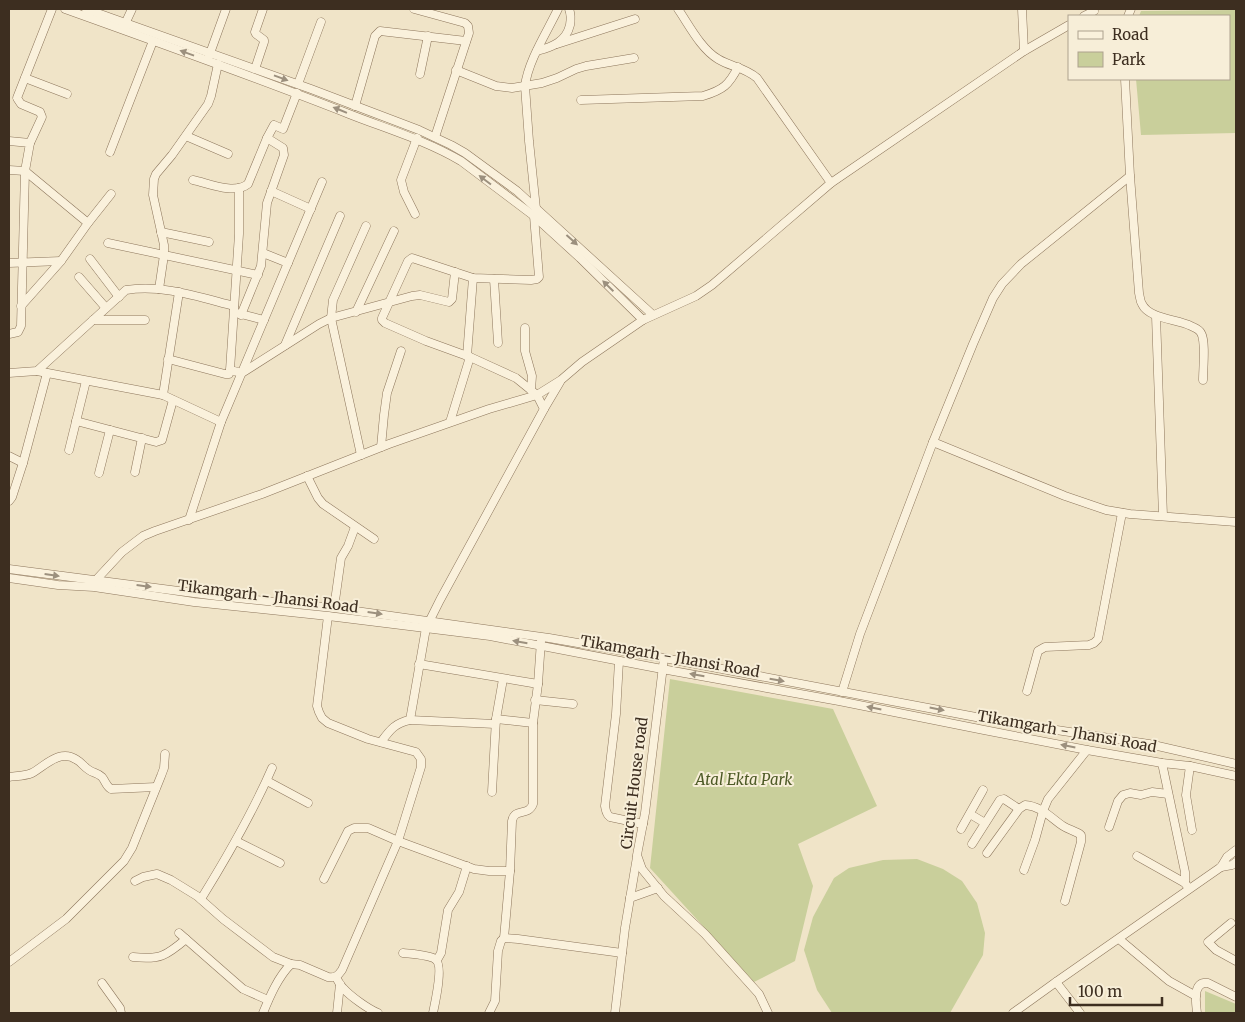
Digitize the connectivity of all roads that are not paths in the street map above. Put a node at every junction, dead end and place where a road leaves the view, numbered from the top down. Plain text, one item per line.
1 (52, 9) edge
2 (65, 9) edge
3 (86, 9) edge
4 (132, 9) edge
5 (226, 9) edge
6 (263, 9) edge
7 (414, 9) edge
8 (558, 9) edge
9 (569, 9) edge
10 (678, 9) edge
11 (1022, 9) edge
12 (101, 11) edge
13 (635, 19) dead end
14 (321, 22) dead end
15 (124, 26) junction
16 (1068, 26) edge
17 (428, 36) junction
18 (153, 41) junction
19 (466, 41) junction
20 (557, 44) junction
21 (536, 51) junction
22 (1024, 51) junction
23 (209, 57) junction
24 (634, 58) dead end
25 (218, 64) junction
26 (738, 67) junction
27 (255, 69) junction
28 (456, 70) junction
29 (420, 74) dead end
30 (24, 78) junction
31 (1125, 80) edge
32 (298, 84) junction
33 (525, 86) junction
34 (312, 89) junction
35 (297, 93) junction
36 (67, 94) dead end
37 (308, 97) junction
38 (581, 100) dead end
39 (355, 106) junction
40 (374, 113) junction
41 (371, 122) junction
42 (186, 136) junction
43 (435, 137) junction
44 (267, 138) junction
45 (416, 138) junction
46 (9, 141) edge
47 (30, 142) junction
48 (110, 152) dead end
49 (228, 154) dead end
50 (9, 170) edge
51 (25, 171) junction
52 (1130, 176) junction
53 (193, 180) dead end
54 (322, 182) dead end
55 (831, 183) junction
56 (239, 188) junction
57 (271, 190) junction
58 (111, 194) dead end
59 (310, 208) junction
60 (535, 212) junction
61 (415, 214) dead end
62 (340, 216) dead end
63 (88, 223) junction
64 (366, 226) dead end
65 (394, 231) dead end
66 (161, 232) junction
67 (209, 242) dead end
68 (108, 243) dead end
69 (263, 253) junction
70 (164, 255) junction
71 (90, 259) dead end
72 (60, 261) junction
73 (22, 262) junction
74 (288, 262) junction
75 (9, 263) edge
76 (237, 271) junction
77 (454, 272) junction
78 (258, 275) junction
79 (79, 277) dead end
80 (473, 278) junction
81 (494, 279) junction
82 (159, 289) junction
83 (179, 292) junction
84 (119, 297) junction
85 (390, 302) junction
86 (21, 306) junction
87 (106, 308) junction
88 (237, 311) junction
89 (356, 312) junction
90 (653, 315) junction
91 (1156, 316) junction
92 (331, 318) junction
93 (93, 320) junction
94 (145, 320) dead end
95 (264, 320) junction
96 (643, 320) junction
97 (524, 328) dead end
98 (9, 334) edge
99 (498, 343) dead end
100 (285, 346) junction
101 (401, 351) dead end
102 (468, 356) junction
103 (168, 359) junction
104 (230, 370) junction
105 (37, 371) junction
106 (46, 373) junction
107 (242, 373) junction
108 (9, 374) edge
109 (86, 380) junction
110 (561, 380) junction
111 (1204, 380) dead end
112 (534, 392) junction
113 (163, 395) junction
114 (174, 400) junction
115 (544, 409) junction
116 (76, 421) junction
117 (221, 422) junction
118 (450, 422) junction
119 (110, 430) junction
120 (142, 438) junction
121 (933, 442) junction
122 (381, 447) junction
123 (69, 450) dead end
124 (361, 455) junction
125 (9, 456) edge
126 (23, 463) junction
127 (135, 472) dead end
128 (99, 473) dead end
129 (307, 476) junction
130 (9, 502) edge
131 (1122, 512) junction
132 (1163, 516) junction
133 (189, 520) junction
134 (1236, 522) edge
135 (355, 527) junction
136 (374, 540) dead end
137 (9, 568) edge
138 (9, 578) edge
139 (95, 583) junction
140 (186, 591) junction
141 (184, 600) junction
142 (311, 605) junction
143 (334, 608) junction
144 (311, 614) junction
145 (328, 616) junction
146 (428, 624) junction
147 (541, 637) junction
148 (541, 646) junction
149 (664, 658) junction
150 (619, 661) junction
151 (420, 664) junction
152 (662, 670) junction
153 (503, 679) junction
154 (538, 684) junction
155 (1027, 691) dead end
156 (842, 692) junction
157 (535, 700) junction
158 (897, 701) junction
159 (572, 704) dead end
160 (895, 712) junction
161 (410, 720) junction
162 (495, 721) junction
163 (533, 723) junction
164 (381, 742) junction
165 (1087, 750) junction
166 (165, 754) dead end
167 (1162, 762) junction
168 (1236, 764) edge
169 (1190, 766) junction
170 (272, 768) dead end
171 (9, 776) edge
172 (1236, 776) edge
173 (267, 781) junction
174 (156, 787) junction
175 (983, 790) dead end
176 (492, 792) dead end
177 (1168, 794) junction
178 (308, 803) dead end
179 (1019, 809) junction
180 (1043, 811) junction
181 (970, 814) junction
182 (985, 823) junction
183 (643, 824) junction
184 (1109, 827) dead end
185 (961, 828) dead end
186 (1192, 830) dead end
187 (236, 841) junction
188 (398, 841) junction
189 (972, 844) dead end
190 (1236, 850) edge
191 (987, 852) dead end
192 (638, 855) junction
193 (1138, 856) dead end
194 (1227, 857) junction
195 (280, 864) dead end
196 (1235, 865) edge
197 (466, 866) junction
198 (1221, 867) junction
199 (1024, 870) dead end
200 (510, 871) junction
201 (324, 879) dead end
202 (135, 881) dead end
203 (1187, 886) junction
204 (658, 888) junction
205 (630, 898) junction
206 (201, 900) junction
207 (1065, 901) dead end
208 (1231, 923) dead end
209 (179, 933) dead end
210 (504, 938) junction
211 (186, 939) junction
212 (1119, 939) junction
213 (403, 953) dead end
214 (622, 953) junction
215 (133, 957) dead end
216 (437, 960) junction
217 (1236, 961) edge
218 (9, 962) edge
219 (291, 964) junction
220 (338, 981) junction
221 (1056, 982) junction
222 (102, 983) dead end
223 (1196, 996) junction
224 (1236, 997) edge
225 (268, 1000) junction
226 (121, 1013) edge
227 (264, 1013) edge
228 (337, 1013) edge
229 (378, 1013) edge
230 (433, 1013) edge
231 (489, 1013) edge
232 (615, 1013) edge
233 (768, 1013) edge
234 (1013, 1013) edge
235 (1080, 1013) edge
236 (1196, 1013) edge

1 - 30 street
2 - 15 street
3 - 12 street
4 - 15 street
5 - 23 street
6 - 27 street
7 - 19 street
8 - 21 street
9 - 20 street
10 - 26 street
11 - 22 street
12 - 15 street
13 - 20 street
14 - 32 street
15 - 18 street
15 - 23 street
16 - 22 street
17 - 19 street
17 - 29 street
17 - 39 street
23 -> 18 street
18 - 48 street
19 - 28 street
20 - 21 street
21 - 33 street
22 - 55 street
23 - 25 street
23 - 27 street
24 - 33 street
25 - 35 street
25 - 42 street
26 - 38 street
26 - 55 street
27 -> 32 street
28 - 33 street
28 - 43 street
30 - 36 street
30 - 47 street
31 - 52 street
32 - 34 street
33 - 60 street
34 - 37 street
34 - 39 street
35 - 37 street
35 - 44 street
41 -> 37 street
39 - 40 street
40 - 41 street
40 - 43 street
41 - 45 street
42 - 49 street
42 - 66 street
43 - 60 street
44 - 56 street
44 - 57 street
60 -> 45 street
45 - 61 street
46 - 47 street
47 - 51 street
50 - 51 street
51 - 63 street
51 - 73 street
52 - 91 street
52 - 121 street
53 - 56 street
54 - 59 street
55 - 90 street
56 - 76 street
57 - 59 street
57 - 69 street
58 - 63 street
59 - 74 street
60 - 81 street
60 -> 90 street
96 -> 60 street
62 - 100 street
63 - 72 street
64 - 92 street
65 - 89 street
66 - 67 street
66 - 70 street
68 - 70 street
69 - 74 street
69 - 78 street
70 - 76 street
70 - 82 street
71 - 84 street
72 - 73 street
72 - 86 street
73 - 75 street
73 - 86 street
74 - 95 street
76 - 78 street
76 - 88 street
77 - 80 street
77 - 85 street
77 - 85 street
78 - 88 street
79 - 87 street
80 - 81 street
80 - 102 street
81 - 99 street
82 - 83 street
82 - 84 street
83 - 88 street
83 - 103 street
84 - 87 street
85 - 89 street
85 - 102 street
86 - 98 street
87 - 93 street
88 - 95 street
88 - 104 street
89 - 92 street
90 - 96 street
91 - 111 street
91 - 132 street
92 - 100 street
92 - 124 street
93 - 94 street
93 - 105 street
95 - 107 street
96 - 110 street
97 - 112 street
100 - 107 street
101 - 122 street
102 - 112 street
102 - 118 street
103 - 104 street
103 - 113 street
104 - 107 street
105 - 106 street
105 - 108 street
106 - 109 street
106 - 126 street
107 - 117 street
109 - 113 street
109 - 116 street
110 - 112 street
110 - 115 street
112 - 115 street
112 - 118 street
113 - 114 street
114 - 117 street
114 - 120 street
115 - 146 street
116 - 119 street
116 - 123 street
117 - 133 street
118 - 122 street
119 - 120 street
119 - 128 street
120 - 127 street
121 - 131 street
121 - 156 street
122 - 124 street
124 - 129 street
125 - 126 street
126 - 130 street
129 - 133 street
129 - 135 street
131 - 132 street
131 - 155 street
132 - 134 street
133 - 139 street
135 - 136 street
135 - 143 street
137 -> 139 street
138 - 139 street
139 -> 140 street, Tikamgarh - Jhansi Road
139 - 141 street, Tikamgarh - Jhansi Road
140 - 141 street
140 - 142 street, Tikamgarh - Jhansi Road
141 - 144 street, Tikamgarh - Jhansi Road
142 - 143 street, Tikamgarh - Jhansi Road
142 - 144 street
143 -> 146 street, Tikamgarh - Jhansi Road
144 - 145 street, Tikamgarh - Jhansi Road
145 - 146 street, Tikamgarh - Jhansi Road
145 - 164 street
146 - 147 street, Tikamgarh - Jhansi Road
148 -> 146 street, Tikamgarh - Jhansi Road
146 - 151 street
147 - 148 street
147 - 149 street, Tikamgarh - Jhansi Road
148 - 150 street, Tikamgarh - Jhansi Road
148 - 154 street
149 - 152 street, Circuit House road
149 -> 156 street, Tikamgarh - Jhansi Road
150 - 152 street, Tikamgarh - Jhansi Road
150 - 183 street
151 - 153 street
151 - 161 street
160 -> 152 street, Tikamgarh - Jhansi Road
152 - 183 street, Circuit House road
153 - 154 street
153 - 162 street
154 - 157 street
156 - 158 street, Tikamgarh - Jhansi Road
157 - 159 street
157 - 163 street
158 - 160 street
158 -> 168 street, Tikamgarh - Jhansi Road
165 -> 160 street, Tikamgarh - Jhansi Road
161 - 162 street
161 - 164 street
162 - 163 street
162 - 176 street
163 - 200 street
164 - 188 street
165 - 167 street, Tikamgarh - Jhansi Road
165 - 180 street
166 - 174 street
167 - 169 street, Tikamgarh - Jhansi Road
167 - 177 street
169 - 172 street, Tikamgarh - Jhansi Road
169 - 186 street
170 - 173 street
171 - 174 street
173 - 178 street
173 - 187 street
174 - 218 street
175 - 181 street
177 - 184 street
177 - 203 street
179 - 180 street
179 - 182 street
179 - 191 street
180 - 199 street
180 - 207 street
181 - 182 street
181 - 185 street
182 - 189 street
183 - 192 street, Circuit House road
187 - 195 street
187 - 206 street
188 - 197 street
188 - 201 street
188 - 220 street
190 - 194 street
192 - 204 street, Circuit House road
192 - 205 street
193 - 203 street
194 - 196 street
194 - 198 street
196 - 198 street
197 - 200 street
197 - 216 street
198 - 203 street
200 - 210 street
202 - 206 street
203 - 212 street
204 - 205 street
204 - 233 street, Circuit House road
205 - 214 street
206 - 219 street
208 - 217 street
209 - 211 street
210 - 214 street
210 - 231 street
211 - 215 street
211 - 225 street
212 - 221 street
212 - 223 street
213 - 216 street
214 - 232 street
216 - 230 street
219 - 220 street
219 - 225 street
220 - 228 street
220 - 229 street
221 - 234 street
221 - 235 street
222 - 226 street
223 - 224 street
223 - 236 street
225 - 227 street

